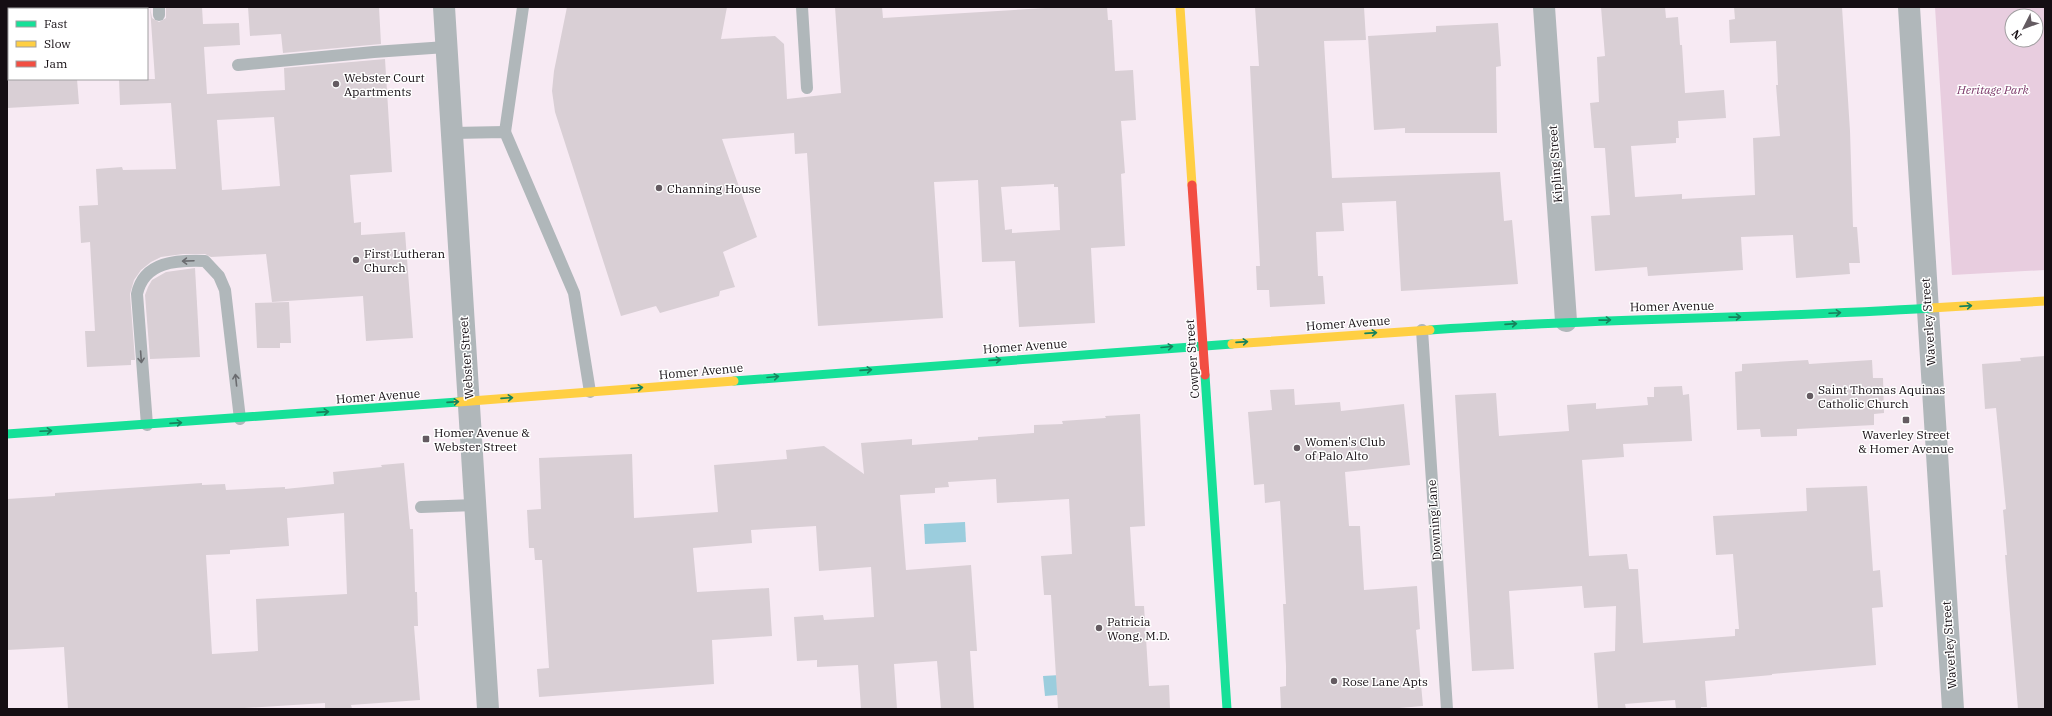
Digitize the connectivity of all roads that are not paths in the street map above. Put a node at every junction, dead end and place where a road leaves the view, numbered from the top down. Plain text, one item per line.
1 (444, 7) edge
2 (523, 7) edge
3 (802, 7) edge
4 (1180, 7) edge
5 (1544, 7) edge
6 (1909, 7) edge
7 (446, 47) junction
8 (238, 65) dead end
9 (807, 88) dead end
10 (505, 132) junction
11 (452, 133) junction
12 (2045, 300) edge
13 (1927, 308) junction
14 (1566, 320) junction
15 (1422, 330) junction
16 (1203, 344) junction
17 (590, 392) junction
18 (468, 401) junction
19 (240, 419) junction
20 (147, 425) junction
21 (7, 434) edge
22 (475, 505) junction
23 (421, 507) dead end
24 (488, 709) edge
25 (1227, 709) edge
26 (1447, 709) edge
27 (1953, 709) edge

1 - 7 street, Webster Street
2 - 10 lane
3 - 9 lane
4 - 16 street, Cowper Street
5 - 14 street, Kipling Street
6 - 13 street, Waverley Street
7 - 8 lane
7 - 11 street, Webster Street
10 - 11 lane
10 - 17 lane
11 - 18 street, Webster Street
13 -> 12 street, Homer Avenue
14 -> 13 street, Homer Avenue
13 - 27 street, Waverley Street
15 -> 14 street, Homer Avenue
16 -> 15 street, Homer Avenue
15 - 26 lane, Downing Lane
17 -> 16 street, Homer Avenue
16 - 25 street, Cowper Street
18 -> 17 street, Homer Avenue
19 -> 18 street, Homer Avenue
18 - 22 street, Webster Street
20 -> 19 street, Homer Avenue
19 -> 20 lane
21 -> 20 street, Homer Avenue
22 - 23 lane
22 - 24 street, Webster Street

